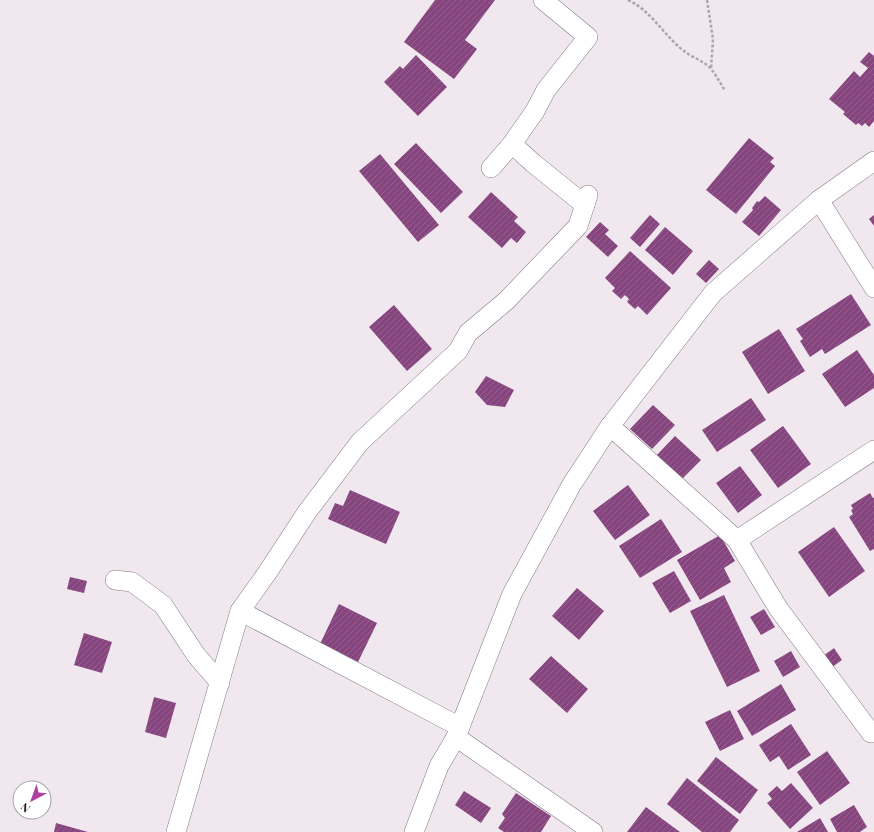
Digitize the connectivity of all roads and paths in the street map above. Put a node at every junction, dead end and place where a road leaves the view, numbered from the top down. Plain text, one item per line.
1 (543, 0) edge
2 (628, 0) edge
3 (707, 0) edge
4 (711, 69) junction
5 (725, 91) dead end
6 (512, 144) junction
7 (874, 161) edge
8 (491, 168) dead end
9 (818, 200) junction
10 (874, 288) edge
11 (610, 426) junction
12 (874, 450) edge
13 (737, 540) junction
14 (115, 580) dead end
15 (240, 611) junction
16 (220, 684) junction
17 (458, 732) junction
18 (874, 733) edge
19 (176, 832) edge
20 (414, 832) edge
21 (593, 832) edge

1 - 6 street
2 - 4 path
3 - 4 path
4 - 5 path
6 - 8 street
6 - 15 street
7 - 9 street
9 - 10 street
9 - 11 street
11 - 13 street
11 - 17 street
12 - 13 street
13 - 18 street
14 - 16 street
15 - 16 street
15 - 17 street
16 - 19 street
17 - 20 street
17 - 21 street

